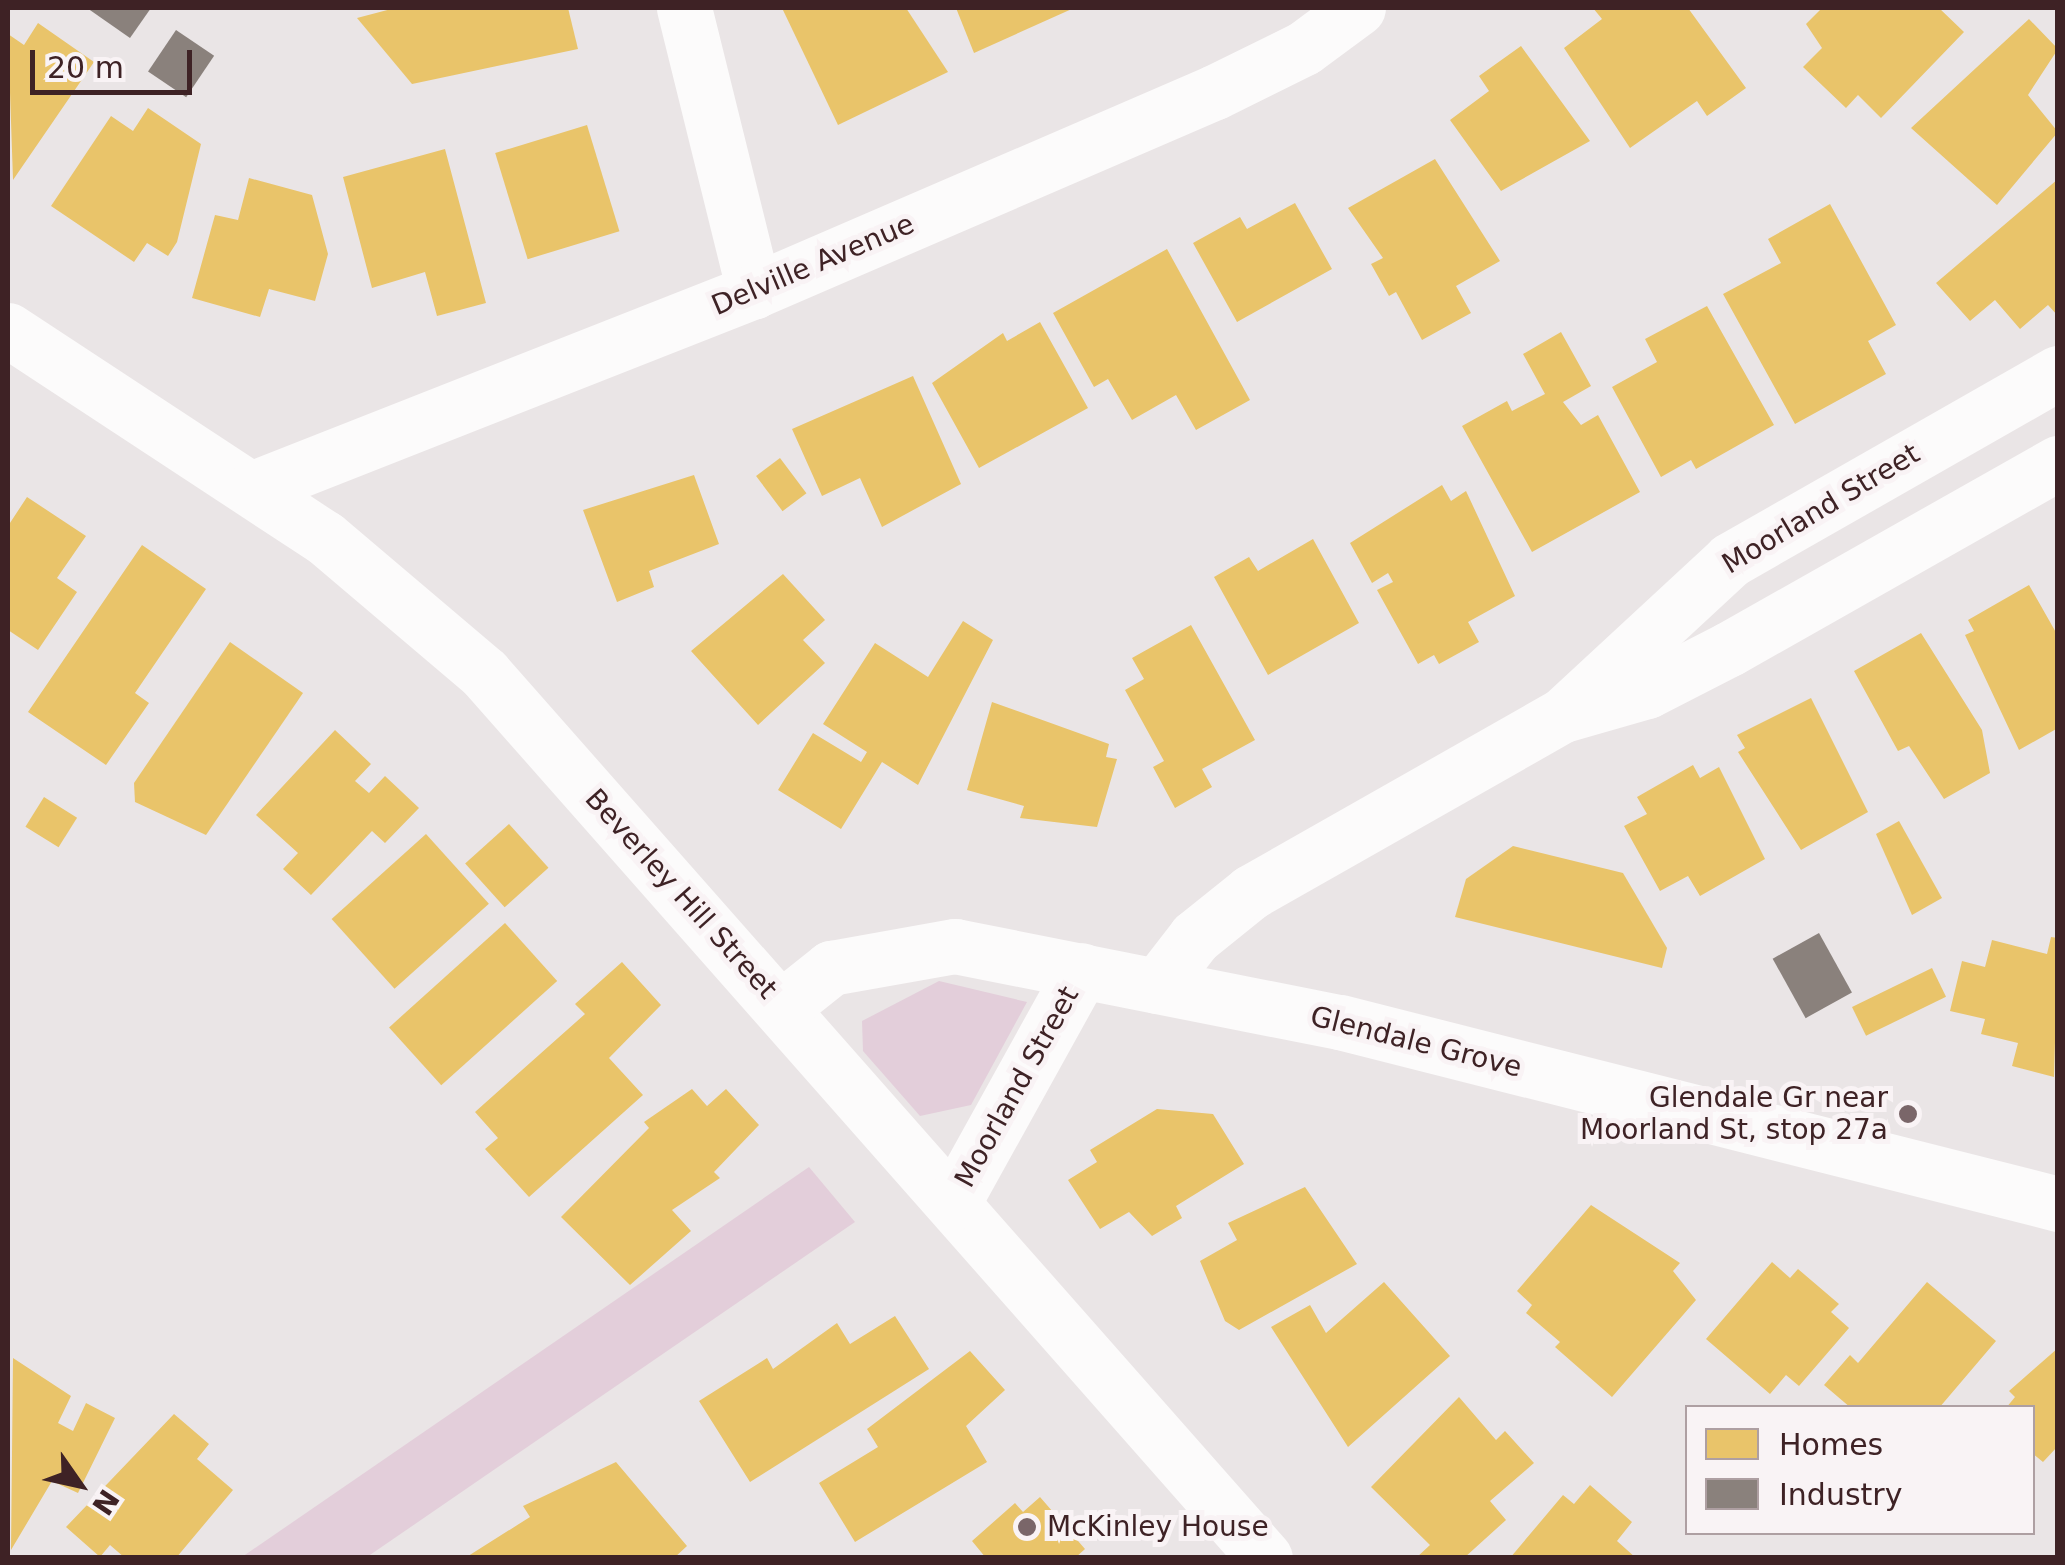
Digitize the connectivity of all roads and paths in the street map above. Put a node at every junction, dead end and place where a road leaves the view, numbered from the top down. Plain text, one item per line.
1 (684, 8) edge
2 (1358, 8) edge
3 (754, 291) junction
4 (8, 330) edge
5 (2058, 373) edge
6 (2058, 463) edge
7 (252, 489) junction
8 (1563, 716) junction
9 (1082, 970) junction
10 (1157, 986) junction
11 (782, 1007) junction
12 (953, 1203) junction
13 (2058, 1204) edge
14 (1266, 1558) edge

1 - 3 street
2 - 3 street, Delville Avenue
3 - 7 street, Delville Avenue
4 - 7 street, Beverley Hill Street
5 - 8 street, Moorland Street
6 - 8 street, Moorland Street
7 - 11 street, Beverley Hill Street
8 - 10 street, Moorland Street
9 - 10 street, Glendale Grove
9 - 11 street, Glendale Grove
9 - 12 street, Moorland Street
10 - 13 street, Glendale Grove
11 - 12 street, Beverley Hill Street
12 - 14 street, Beverley Hill Street

